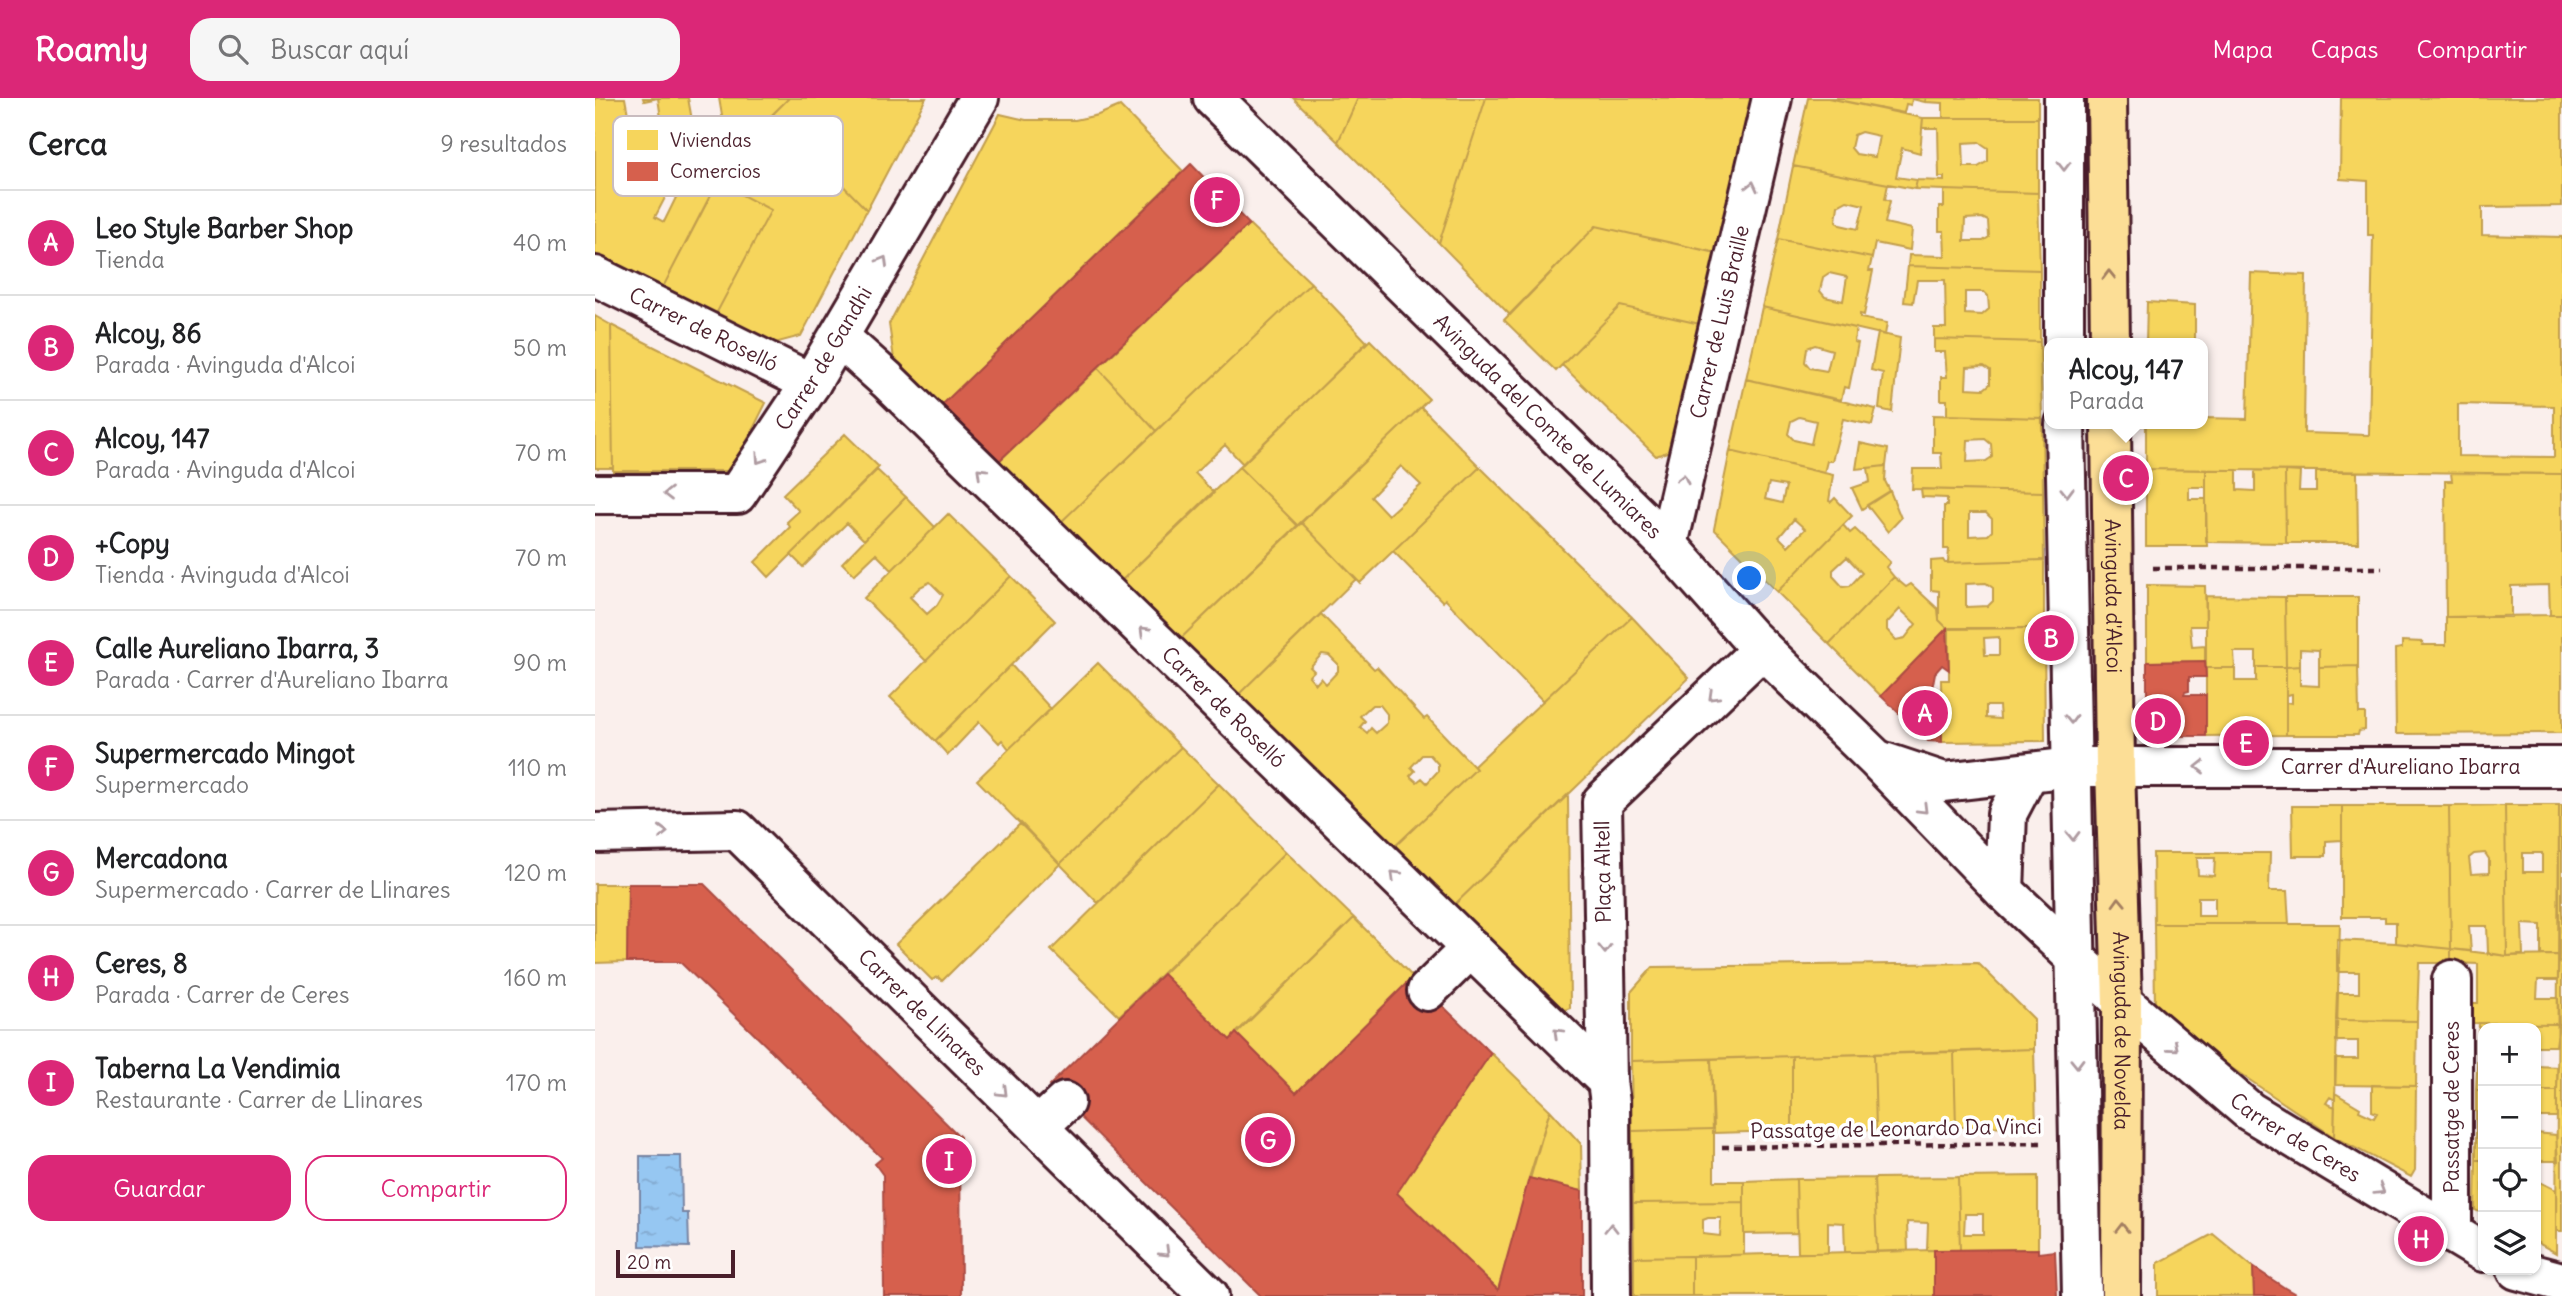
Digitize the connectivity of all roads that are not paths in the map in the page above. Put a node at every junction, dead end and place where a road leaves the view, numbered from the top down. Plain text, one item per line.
1 (979, 98) edge
2 (1213, 98) edge
3 (1772, 98) edge
4 (2064, 98) edge
5 (2107, 98) edge
6 (595, 276) edge
7 (839, 337) junction
8 (2064, 338) edge
9 (2110, 338) edge
10 (811, 383) junction
11 (2065, 429) edge
12 (2111, 429) edge
13 (595, 494) edge
14 (1668, 545) junction
15 (1762, 649) junction
16 (1876, 759) junction
17 (2072, 767) junction
18 (2115, 767) junction
19 (2562, 767) edge
20 (2028, 774) junction
21 (595, 833) edge
22 (2004, 891) junction
23 (1471, 948) junction
24 (2075, 958) junction
25 (2452, 980) dead end
26 (1427, 990) dead end
27 (2122, 1002) junction
28 (1607, 1081) junction
29 (2468, 1243) edge
30 (2536, 1275) edge
31 (2562, 1282) edge
32 (1209, 1296) edge
33 (1611, 1296) edge
34 (2082, 1296) edge
35 (2121, 1296) edge

7 -> 1 street, Carrer de Gandhi
2 - 14 street, Avinguda del Comte de Lumiares
14 -> 3 street, Carrer de Luis Braille
4 -> 8 street
9 -> 5 main road
6 - 10 street, Carrer de Roselló
7 - 10 street, Carrer de Gandhi
23 -> 7 street, Carrer de Roselló
10 -> 13 street, Carrer de Gandhi
11 -> 17 street, Avinguda d'Alcoi
12 - 18 main road, Avinguda d'Alcoi
14 - 15 street, Avinguda del Comte de Lumiares
15 - 16 street, Avinguda del Comte de Lumiares
15 -> 28 street, Plaça Altell
16 - 20 street, Avinguda del Comte de Lumiares
16 -> 22 street, Avinguda del Comte de Lumiares
17 - 18 street, Carrer d'Aureliano Ibarra
17 - 20 street, Avinguda del Comte de Lumiares
17 -> 24 street, Avinguda de Novelda
19 -> 18 street, Carrer d'Aureliano Ibarra
27 -> 18 main road, Avinguda de Novelda
20 - 22 street
21 -> 32 street, Carrer de Llinares
22 - 24 street, Avinguda del Comte de Lumiares
23 - 26 street
28 -> 23 street, Carrer de Roselló
24 - 27 street, Avinguda del Comte de Lumiares
24 -> 34 street, Avinguda de Novelda
25 - 29 street, Passatge de Ceres
27 -> 29 street, Carrer de Ceres
35 -> 27 main road, Avinguda de Novelda
33 -> 28 street, Plaça Altell
30 - 31 street

